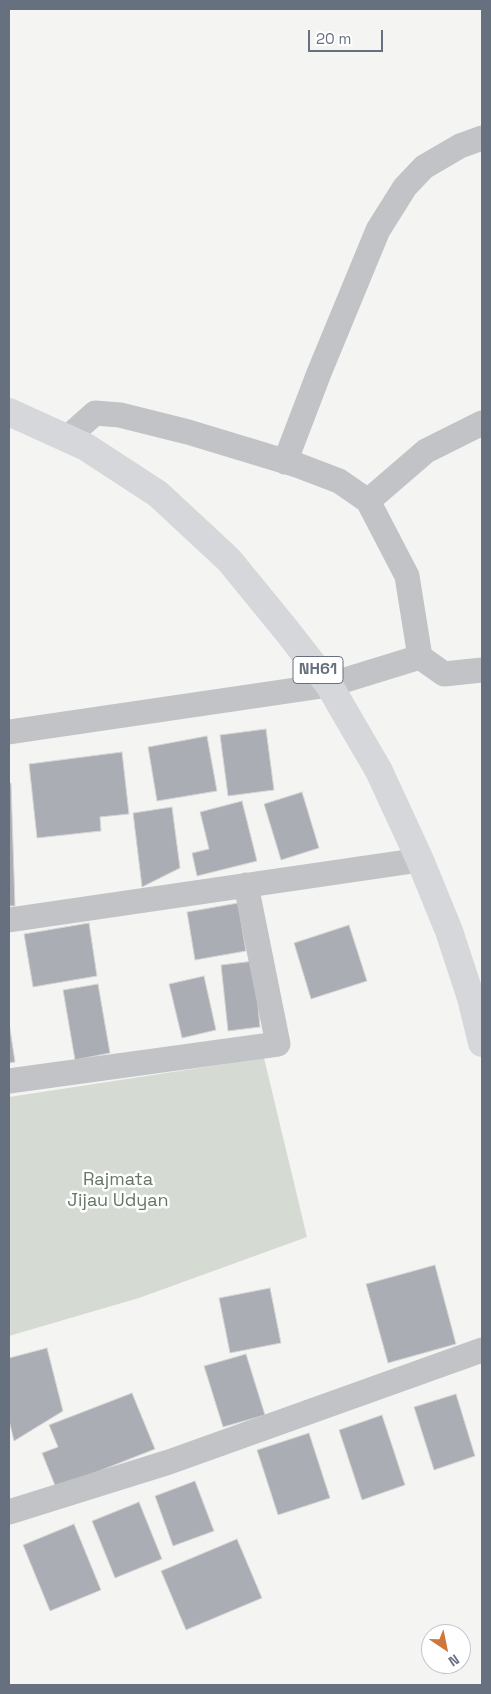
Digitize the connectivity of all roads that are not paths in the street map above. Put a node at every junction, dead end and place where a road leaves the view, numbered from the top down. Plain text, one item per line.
1 (482, 138) edge
2 (9, 412) edge
3 (482, 423) edge
4 (67, 438) junction
5 (286, 462) junction
6 (368, 501) junction
7 (420, 656) junction
8 (482, 670) edge
9 (329, 685) junction
10 (9, 732) edge
11 (420, 860) junction
12 (246, 885) junction
13 (9, 920) edge
14 (482, 1043) edge
15 (9, 1081) edge
16 (482, 1350) edge
17 (9, 1512) edge

1 - 5 street
2 - 4 highway, NH61
3 - 6 street
4 - 5 street
4 - 9 highway, NH61
5 - 6 street
6 - 7 street
7 - 8 street
7 - 9 street
9 - 10 street
9 - 11 highway, NH61
11 - 12 street
11 - 14 highway, NH61
12 - 13 street
12 - 15 street
16 - 17 street

